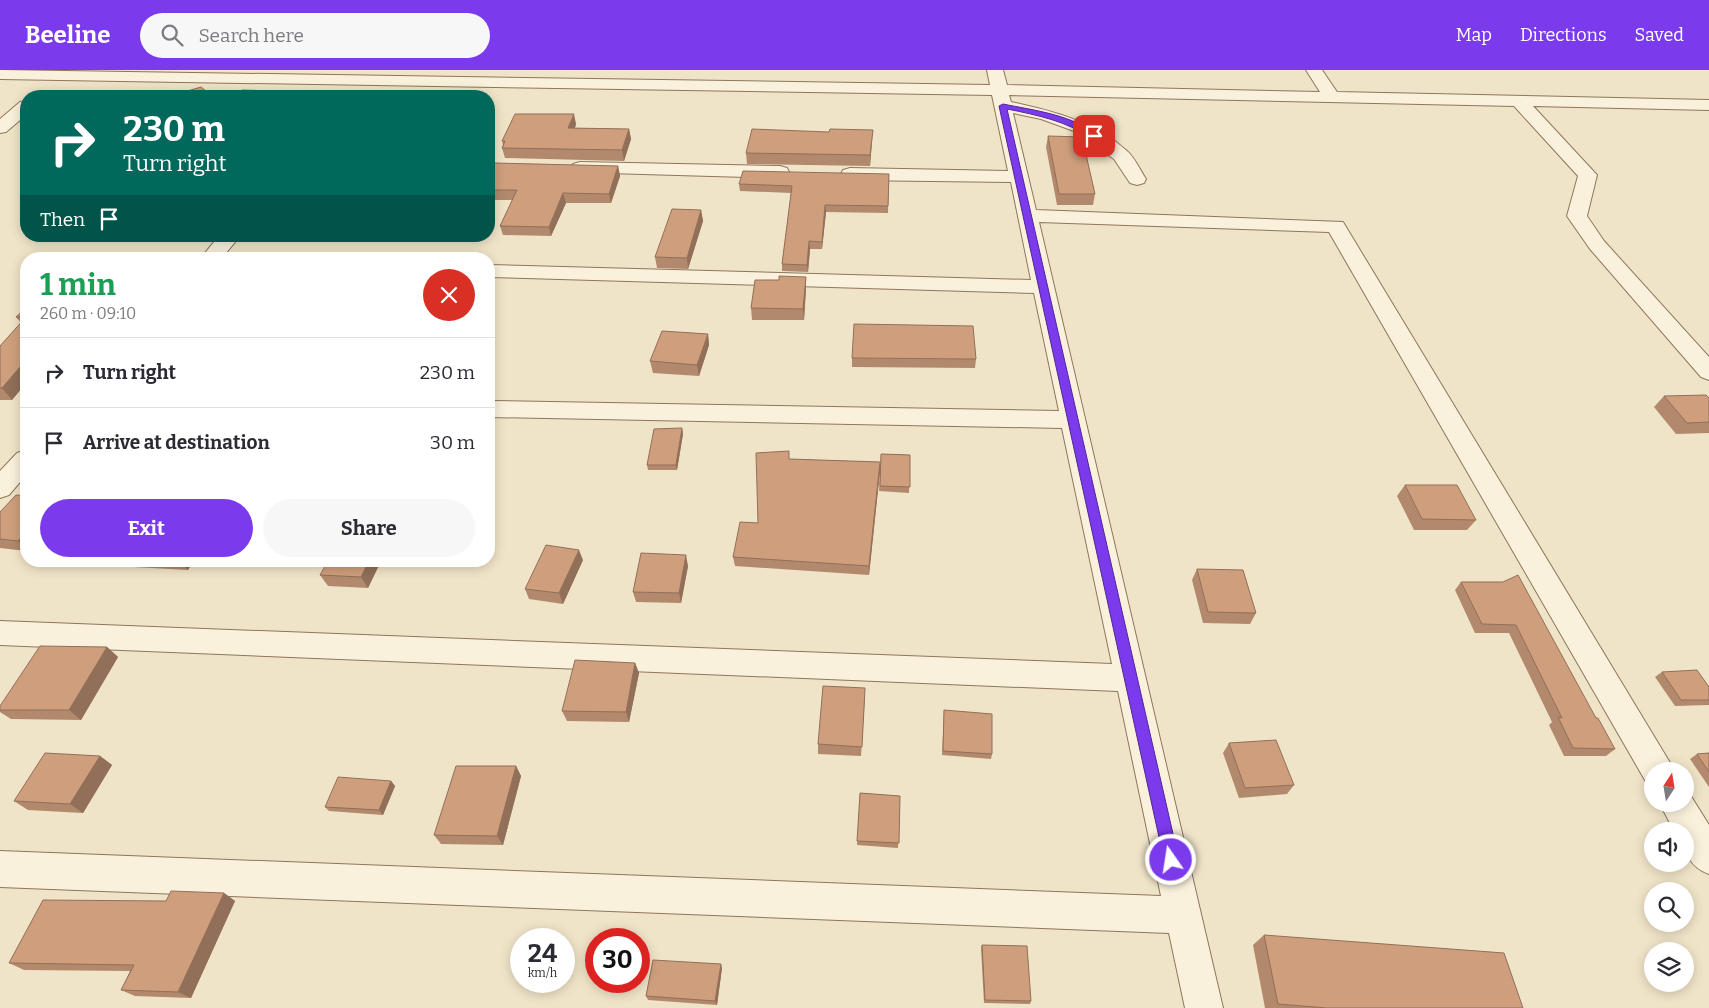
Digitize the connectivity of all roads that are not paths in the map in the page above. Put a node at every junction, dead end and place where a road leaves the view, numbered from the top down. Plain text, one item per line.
1 (1314, 70) edge
2 (0, 74) edge
3 (64, 75) junction
4 (412, 76) edge
5 (602, 77) edge
6 (363, 81) junction
7 (999, 89) edge
8 (45, 90) edge
9 (356, 90) edge
10 (1332, 97) junction
11 (1518, 100) junction
12 (1709, 105) edge
13 (20, 111) edge
14 (0, 128) edge
15 (559, 168) edge
16 (799, 172) edge
17 (829, 173) edge
18 (1019, 177) junction
19 (1137, 180) dead end
20 (1028, 216) junction
21 (225, 242) edge
22 (216, 252) edge
23 (495, 271) edge
24 (1043, 287) junction
25 (1709, 372) edge
26 (495, 409) edge
27 (1073, 420) junction
28 (20, 466) edge
29 (0, 488) edge
30 (0, 633) edge
31 (1131, 678) junction
32 (1653, 762) edge
33 (1682, 812) edge
34 (1709, 857) edge
35 (0, 869) edge
36 (1184, 915) junction
37 (1204, 1008) edge

1 - 10 street
2 - 3 street
3 - 6 street
3 - 8 street
4 - 5 street
4 - 6 street
5 - 7 street
6 - 9 street
7 - 10 street
7 - 18 street
7 - 19 street
10 - 11 street
11 - 12 street
11 - 25 street
13 - 14 street
15 - 16 street
17 - 18 street
18 - 20 street
20 - 24 street
20 - 32 street
21 - 22 street
23 - 24 street
24 - 27 street
26 - 27 street
27 - 31 street
28 - 29 street
30 - 31 street
31 - 36 street
33 - 34 street
35 - 36 street
36 - 37 street

